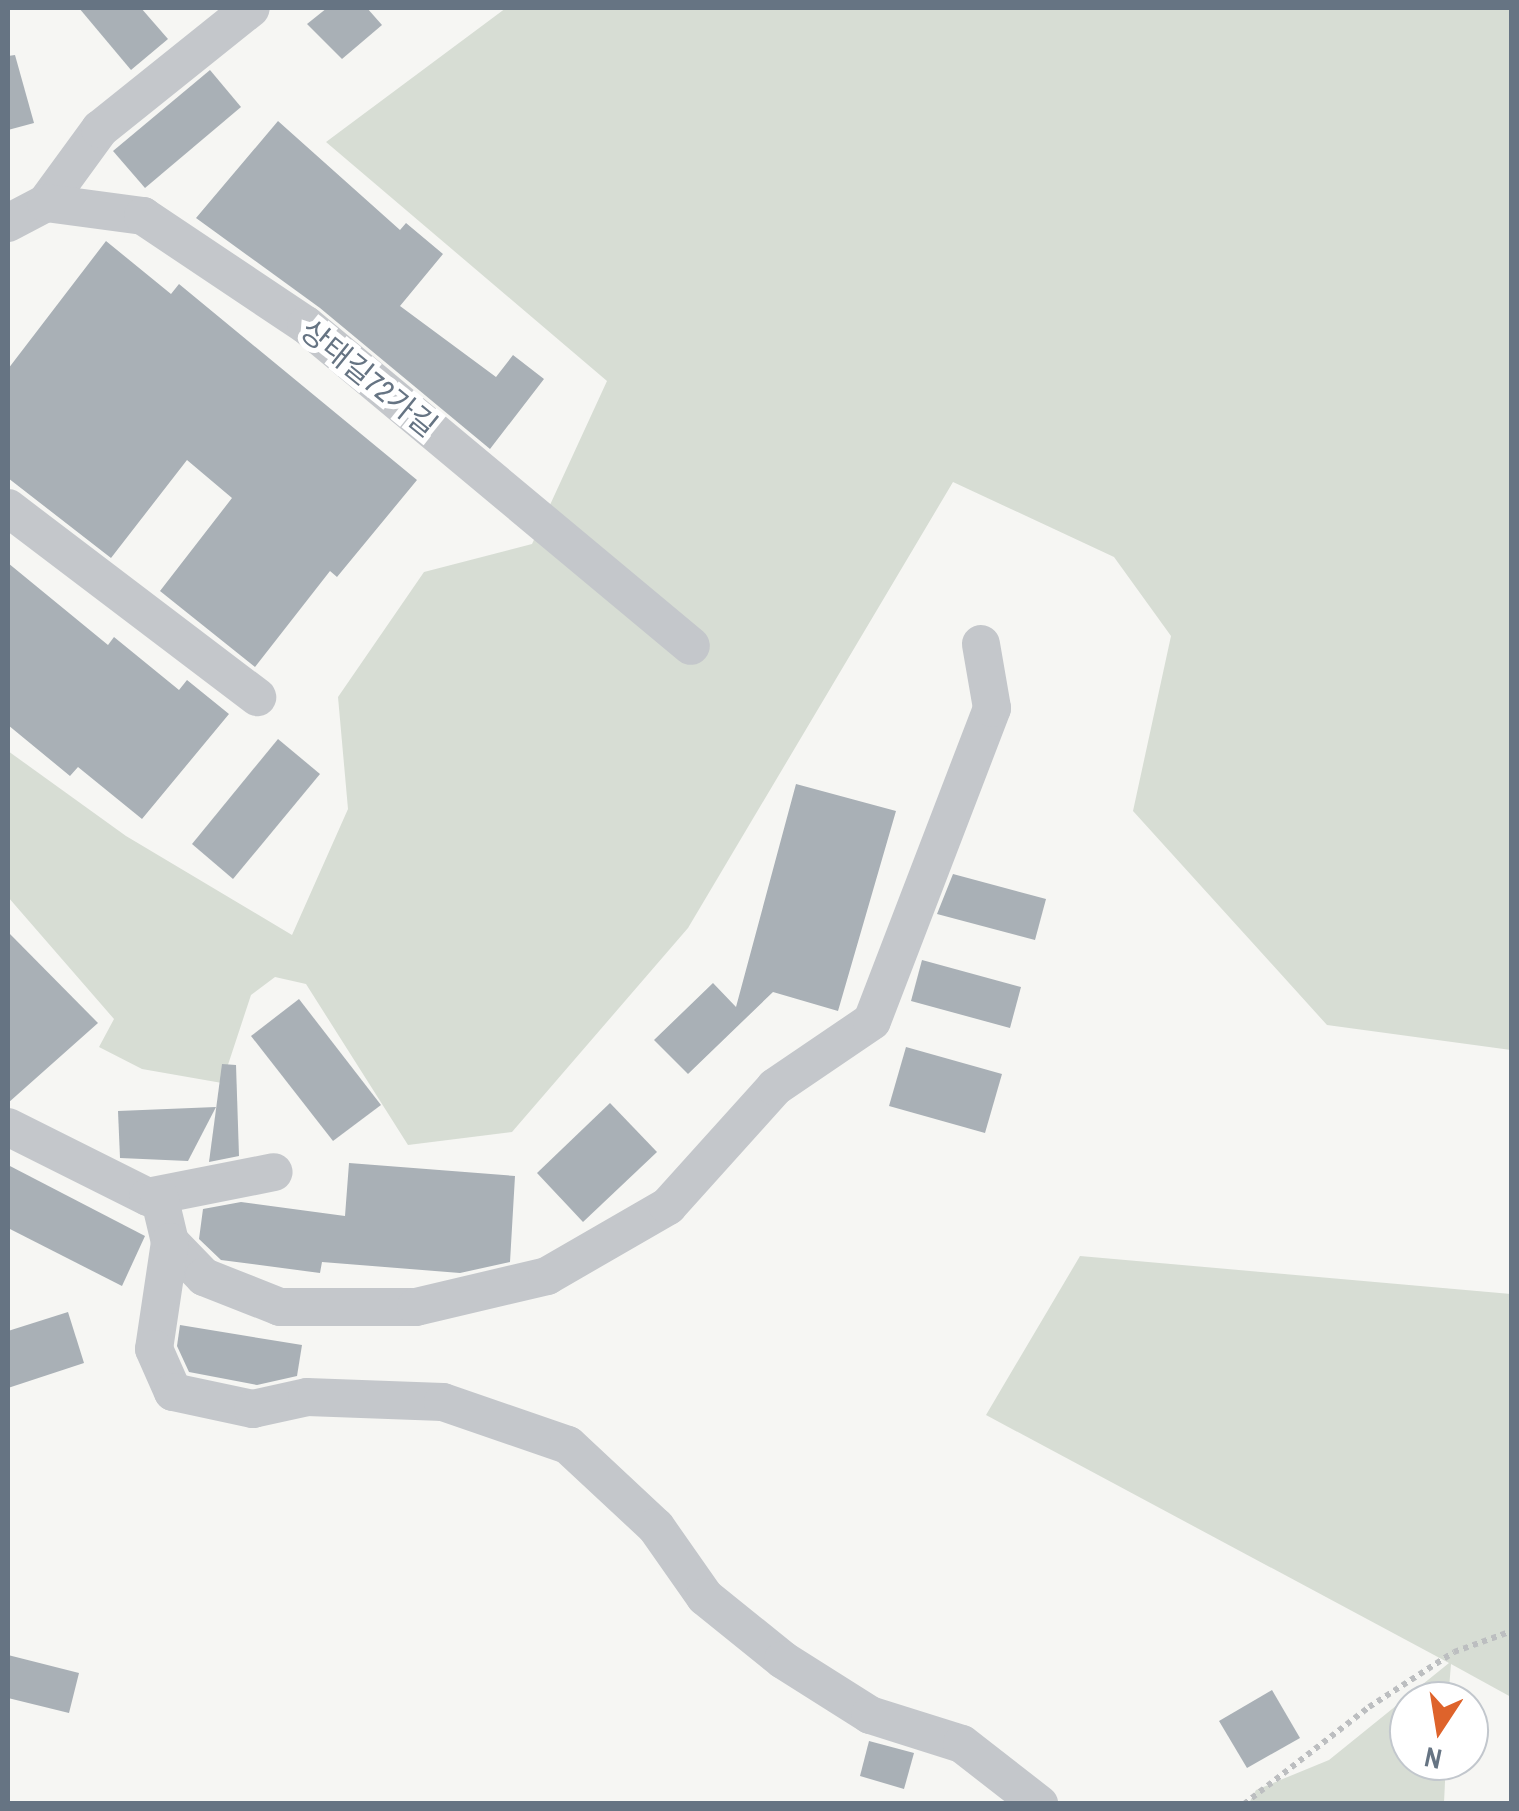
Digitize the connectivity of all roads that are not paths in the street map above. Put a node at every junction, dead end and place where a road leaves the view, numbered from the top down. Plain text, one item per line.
1 (251, 8) edge
2 (46, 203) junction
3 (8, 222) edge
4 (8, 508) edge
5 (981, 644) dead end
6 (692, 646) dead end
7 (258, 697) dead end
8 (8, 1127) edge
9 (274, 1172) dead end
10 (159, 1196) junction
11 (170, 1242) junction
12 (1039, 1804) edge

1 - 2 street
2 - 3 street
2 - 6 street, 상태길72가길
4 - 7 street
5 - 11 street
8 - 10 street
9 - 10 street
10 - 11 street
11 - 12 street

